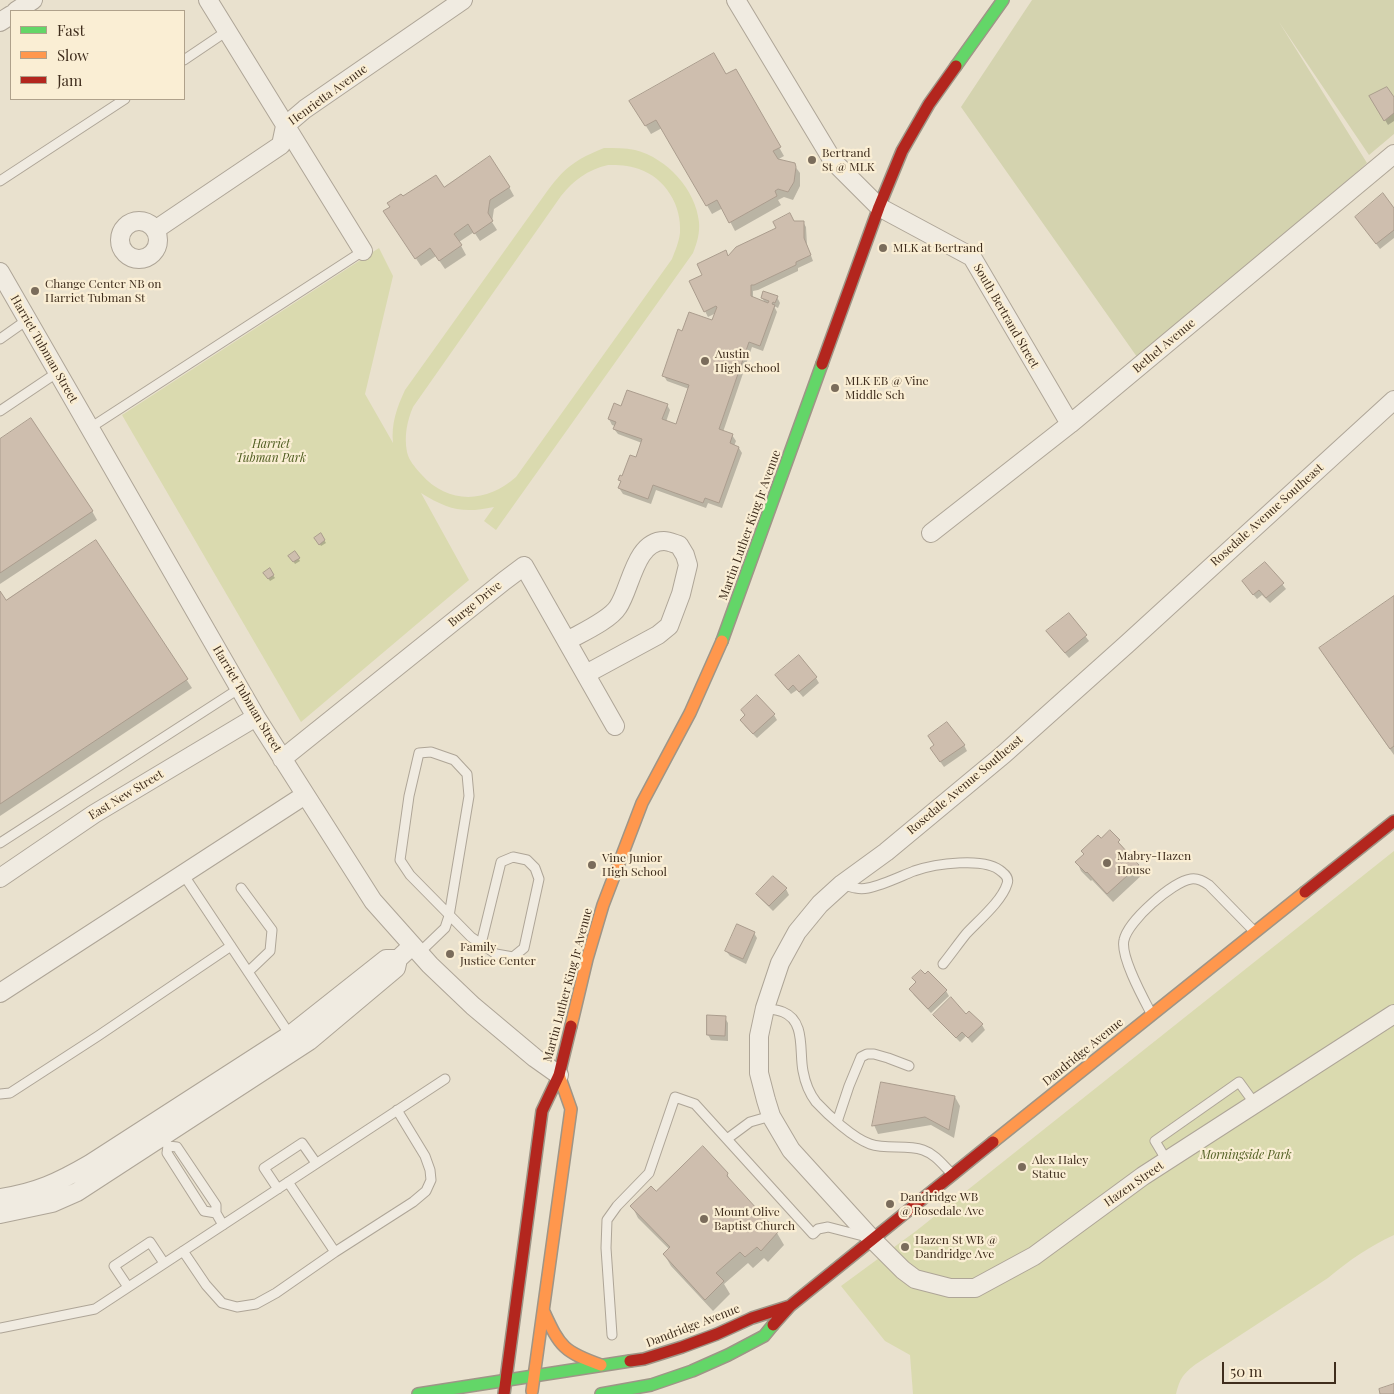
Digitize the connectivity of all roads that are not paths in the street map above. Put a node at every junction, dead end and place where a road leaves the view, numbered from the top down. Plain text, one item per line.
1 (33, 0) edge
2 (208, 0) edge
3 (464, 0) edge
4 (736, 0) edge
5 (1003, 0) edge
6 (18, 10) edge
7 (227, 31) junction
8 (185, 59) edge
9 (123, 100) edge
10 (285, 126) junction
11 (1394, 154) edge
12 (0, 182) edge
13 (879, 207) junction
14 (155, 230) dead end
15 (363, 251) joint
16 (0, 272) edge
17 (28, 320) junction
18 (0, 340) edge
19 (58, 372) junction
20 (1394, 400) edge
21 (0, 411) edge
22 (1070, 424) junction
23 (90, 428) junction
24 (931, 533) dead end
25 (567, 641) junction
26 (586, 674) junction
27 (240, 688) junction
28 (256, 716) junction
29 (614, 726) dead end
30 (282, 758) junction
31 (305, 796) junction
32 (1394, 821) edge
33 (0, 843) edge
34 (183, 874) junction
35 (0, 878) edge
36 (842, 884) junction
37 (242, 888) dead end
38 (450, 916) junction
39 (1255, 932) junction
40 (481, 944) junction
41 (230, 946) junction
42 (416, 950) junction
43 (398, 959) junction
44 (943, 964) dead end
45 (248, 972) junction
46 (0, 993) edge
47 (764, 1008) junction
48 (1394, 1014) edge
49 (1152, 1015) junction
50 (290, 1035) junction
51 (909, 1066) dead end
52 (559, 1075) junction
53 (445, 1079) dead end
54 (0, 1094) edge
55 (1255, 1104) junction
56 (398, 1110) junction
57 (772, 1116) junction
58 (837, 1122) junction
59 (162, 1135) junction
60 (727, 1139) junction
61 (1167, 1161) junction
62 (316, 1163) junction
63 (952, 1174) junction
64 (288, 1182) junction
65 (278, 1189) junction
66 (0, 1198) edge
67 (0, 1214) edge
68 (223, 1225) junction
69 (872, 1239) junction
70 (183, 1251) junction
71 (335, 1252) junction
72 (164, 1263) junction
73 (128, 1287) junction
74 (790, 1306) junction
75 (544, 1312) junction
76 (0, 1328) edge
77 (612, 1335) dead end
78 (603, 1366) junction
79 (534, 1376) junction
80 (506, 1381) junction
81 (651, 1385) junction
82 (418, 1394) edge
83 (504, 1394) edge
84 (532, 1394) edge
85 (601, 1394) edge
86 (632, 1394) edge

1 - 6 street
2 - 7 street
3 - 10 street, Henrietta Avenue
4 - 13 street, South Bertrand Street
5 - 13 main road, Martin Luther King Jr Avenue
7 - 8 lane
7 - 10 street
9 - 12 lane
10 - 14 street, Henrietta Avenue
10 - 15 street
11 - 22 street, Bethel Avenue
13 - 22 street, South Bertrand Street
13 - 52 main road, Martin Luther King Jr Avenue
15 - 23 lane
16 - 17 street, Harriet Tubman Street
17 - 18 lane
17 - 19 street, Harriet Tubman Street
19 - 21 lane
19 - 23 street, Harriet Tubman Street
20 - 36 street, Rosedale Avenue Southeast
22 - 24 street, Bethel Avenue
23 - 27 street, Harriet Tubman Street
25 - 26 street, Burge Drive
25 - 26 street
25 - 30 street, Burge Drive
26 - 29 street, Burge Drive
27 - 28 street, Harriet Tubman Street
27 - 33 lane
28 - 30 street, Harriet Tubman Street
28 - 35 street, East New Street
30 - 31 street, Harriet Tubman Street
31 - 34 street
31 - 42 street, Harriet Tubman Street
32 - 39 main road, Dandridge Avenue
34 - 41 lane
34 - 46 street
36 - 44 lane
36 - 47 street, Rosedale Avenue Southeast
37 - 45 lane
38 - 38 lane
38 - 40 lane
38 - 42 lane
39 - 49 main road, Dandridge Avenue
39 - 49 lane
40 - 40 lane
41 - 45 lane
41 - 54 lane
42 - 43 street
42 - 52 street, Harriet Tubman Street
43 - 50 street
43 - 59 street
45 - 50 lane
47 - 57 street, Rosedale Avenue Southeast
47 - 58 lane
48 - 55 street, Hazen Street
49 - 63 main road, Dandridge Avenue
50 - 59 street
51 - 58 lane
52 - 75 main road, Martin Luther King Jr Avenue
52 - 80 main road, Martin Luther King Jr Avenue
53 - 56 lane
55 - 61 street, Hazen Street
55 - 61 lane
56 - 62 lane
56 - 71 lane
57 - 60 lane
57 - 69 street, Rosedale Avenue Southeast
58 - 63 lane
59 - 66 street
59 - 67 street
59 - 68 lane
60 - 69 lane
60 - 77 lane
61 - 69 street, Hazen Street
62 - 64 lane
62 - 65 lane
63 - 69 main road, Dandridge Avenue
64 - 65 lane
64 - 71 lane
65 - 68 lane
68 - 70 lane
69 - 74 main road, Dandridge Avenue
70 - 71 lane
70 - 72 lane
72 - 73 lane
72 - 73 lane
73 - 76 lane
74 - 78 main road, Dandridge Avenue
74 - 81 main road, Dandridge Avenue
75 - 78 main road
75 - 79 main road, Martin Luther King Jr Avenue
78 - 79 main road, Dandridge Avenue
79 - 80 main road, Dandridge Avenue
79 - 84 main road, Martin Luther King Jr Avenue
80 - 82 main road, Dandridge Avenue
80 - 83 main road, Martin Luther King Jr Avenue
81 - 85 main road, Dandridge Avenue
81 - 86 main road

